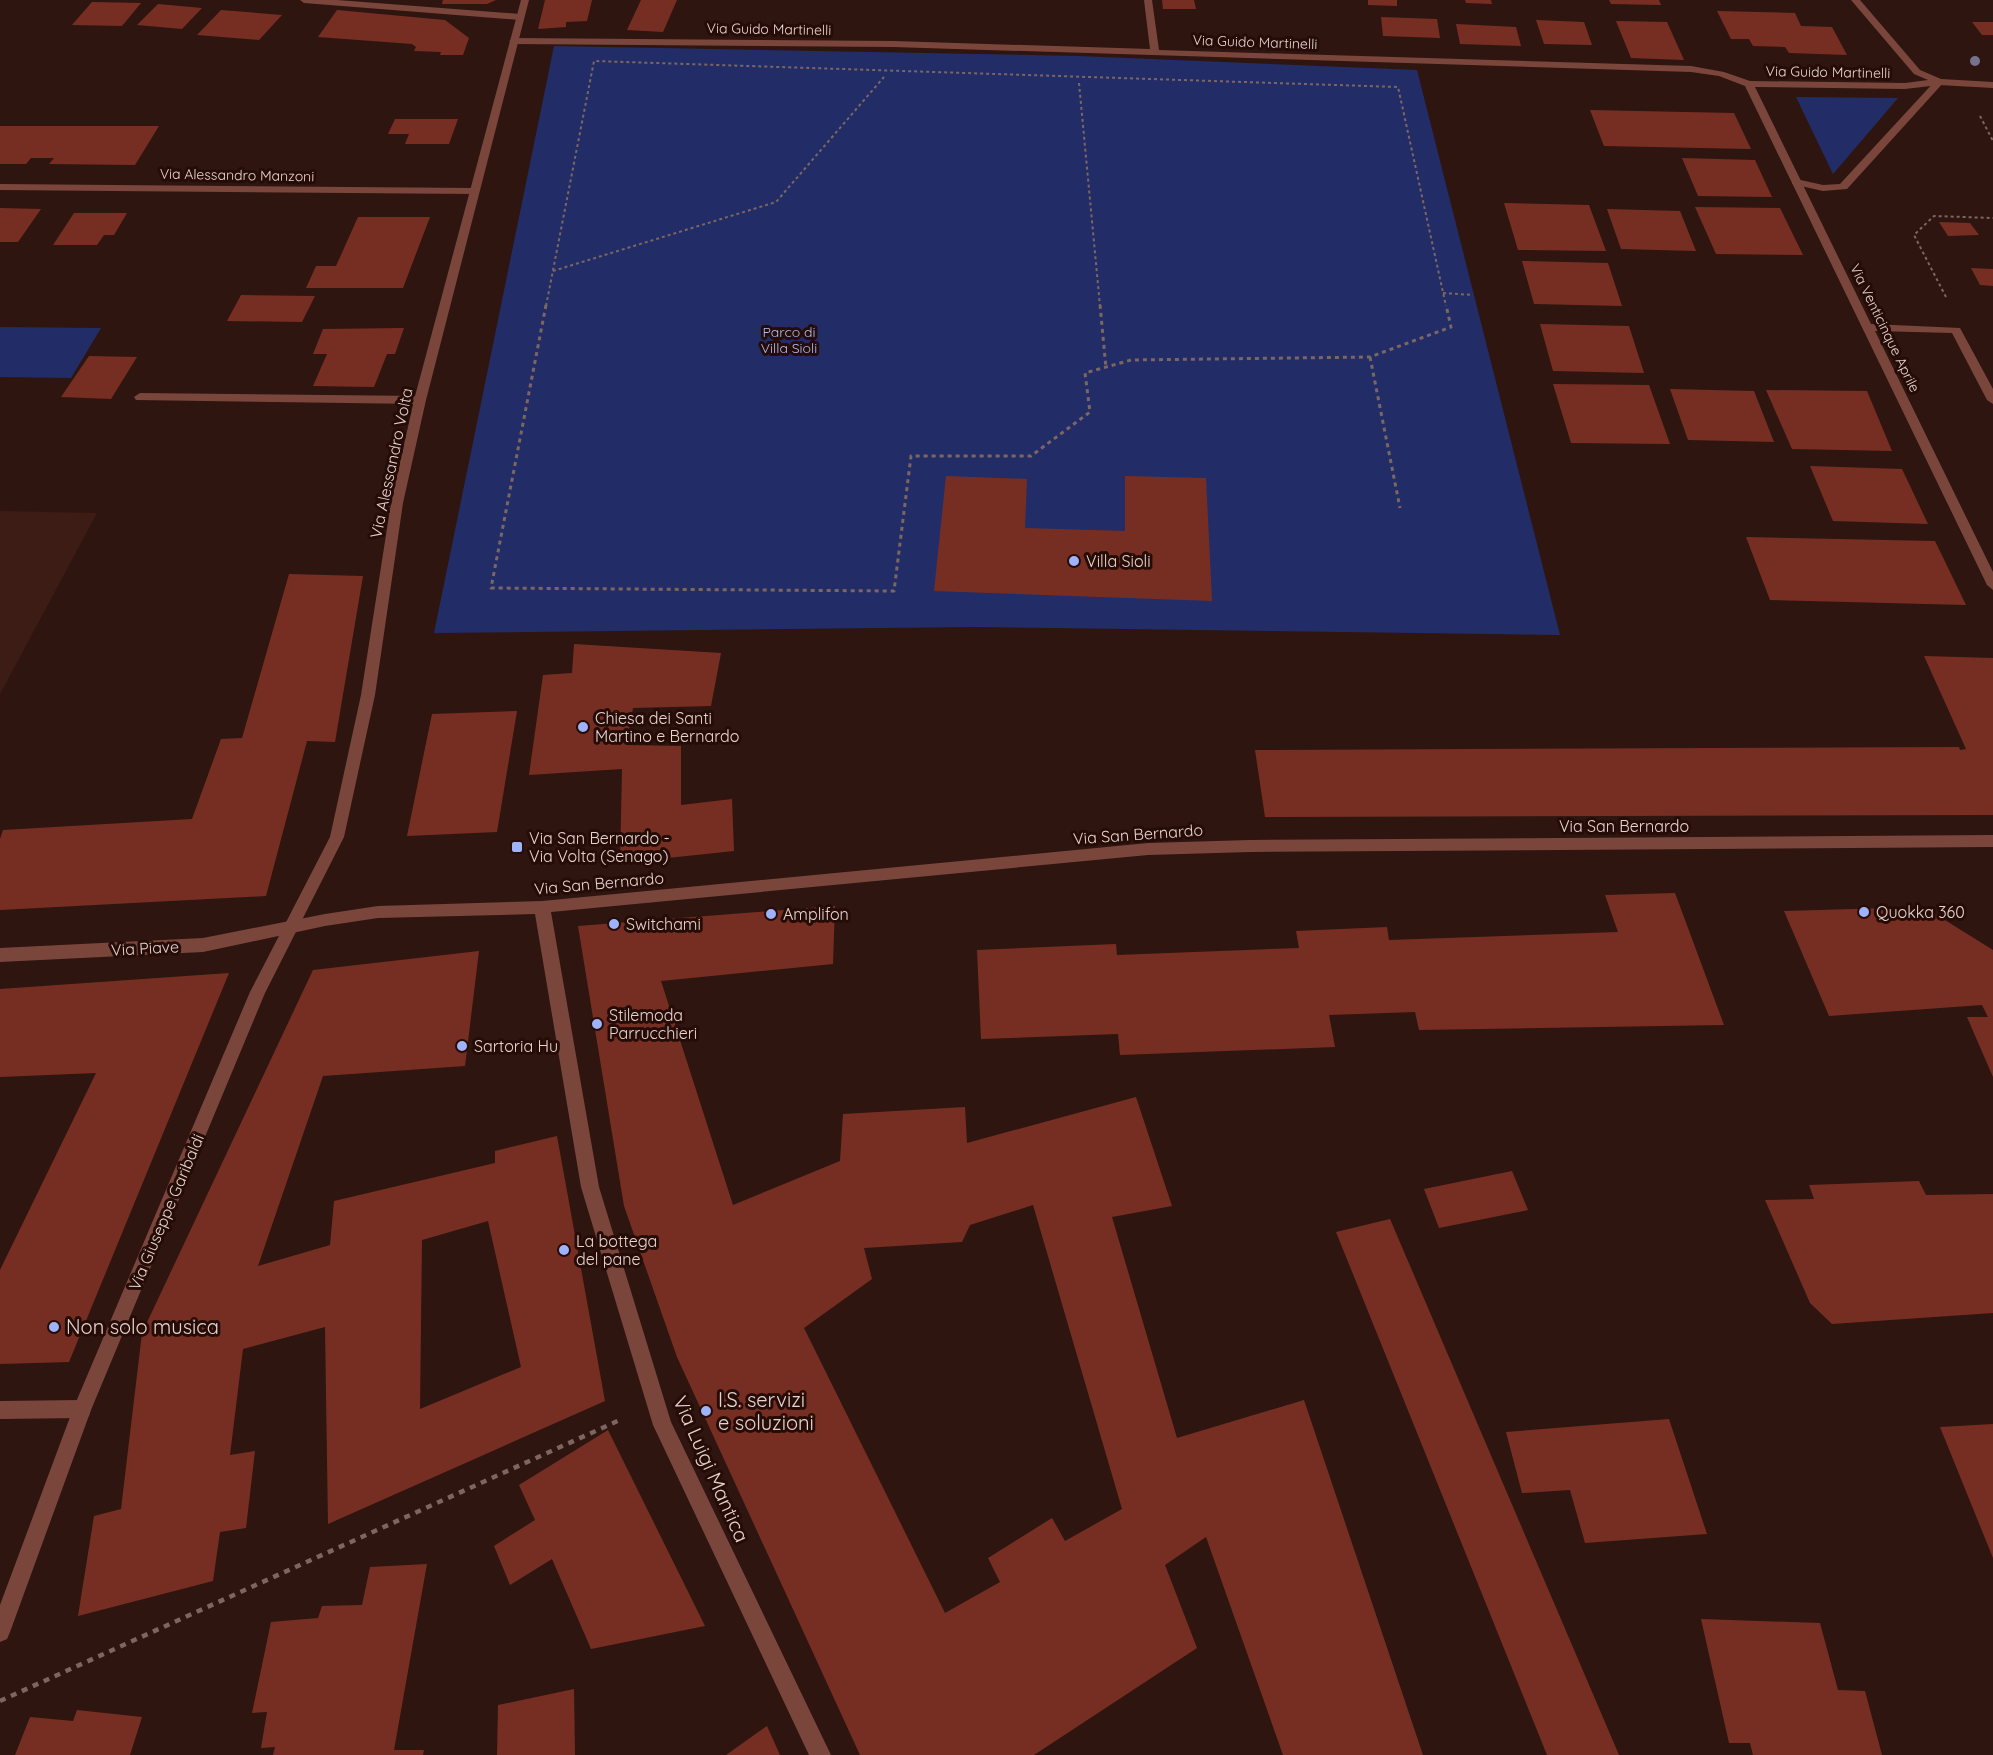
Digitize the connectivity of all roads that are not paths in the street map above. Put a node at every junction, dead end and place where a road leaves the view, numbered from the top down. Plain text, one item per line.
1 (304, 0) edge
2 (525, 0) edge
3 (1148, 0) edge
4 (1855, 0) edge
5 (520, 17) junction
6 (514, 41) junction
7 (1155, 52) junction
8 (1939, 82) junction
9 (1749, 84) junction
10 (1993, 85) edge
11 (1796, 182) junction
12 (0, 187) edge
13 (474, 191) junction
14 (1868, 327) junction
15 (140, 397) dead end
16 (420, 400) junction
17 (1993, 400) edge
18 (1993, 585) edge
19 (1993, 841) edge
20 (542, 907) junction
21 (289, 929) junction
22 (0, 955) edge
23 (82, 1409) junction
24 (0, 1410) edge
25 (0, 1632) edge
26 (820, 1755) edge

1 - 5 street
2 - 5 street, Via Alessandro Volta
3 - 7 street
4 - 8 street
5 - 6 street, Via Alessandro Volta
6 - 7 street, Via Guido Martinelli
6 - 13 street, Via Alessandro Volta
7 - 9 street, Via Guido Martinelli
8 - 9 street, Via Guido Martinelli
8 - 10 street, Via Guido Martinelli
8 - 11 street
9 - 11 street, Via Venticinque Aprile
11 - 14 street, Via Venticinque Aprile
12 - 13 street, Via Alessandro Manzoni
13 - 16 street, Via Alessandro Volta
14 - 17 street
14 - 18 street, Via Venticinque Aprile
15 - 16 street
16 - 21 street, Via Alessandro Volta
19 - 20 street, Via San Bernardo
20 - 21 street, Via San Bernardo
20 - 26 street, Via Luigi Mantica
21 - 22 street, Via Piave
21 - 23 street, Via Giuseppe Garibaldi
23 - 24 street
23 - 25 street, Via Giuseppe Garibaldi

